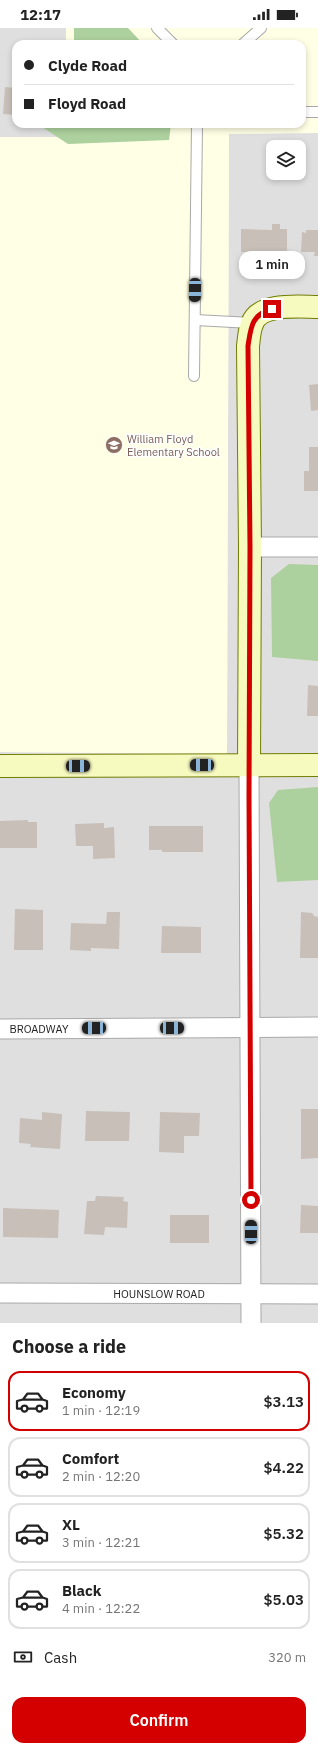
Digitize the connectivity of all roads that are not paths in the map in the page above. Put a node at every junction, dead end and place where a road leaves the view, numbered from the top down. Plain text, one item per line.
1 (157, 28) edge
2 (261, 28) edge
3 (169, 40) edge
4 (248, 40) edge
5 (306, 112) edge
6 (318, 112) edge
7 (197, 128) edge
8 (318, 307) edge
9 (194, 320) junction
10 (252, 323) junction
11 (194, 376) dead end
12 (250, 547) junction
13 (318, 547) edge
14 (249, 765) junction
15 (318, 765) edge
16 (0, 766) edge
17 (250, 1027) junction
18 (318, 1027) edge
19 (0, 1029) edge
20 (0, 1293) edge
21 (318, 1294) edge
22 (251, 1295) junction
23 (251, 1323) edge

1 - 3 lane
2 - 4 lane
5 - 6 lane
7 - 9 lane
8 - 10 street
9 - 10 lane
9 - 11 lane
10 - 12 street
12 - 13 street
12 - 14 street
14 - 15 street
14 - 16 street
14 - 17 street
17 - 18 street, BROADWAY
17 - 19 street, BROADWAY
17 - 22 street
20 - 22 street, HOUNSLOW ROAD
21 - 22 street, HOUNSLOW ROAD
22 - 23 street

